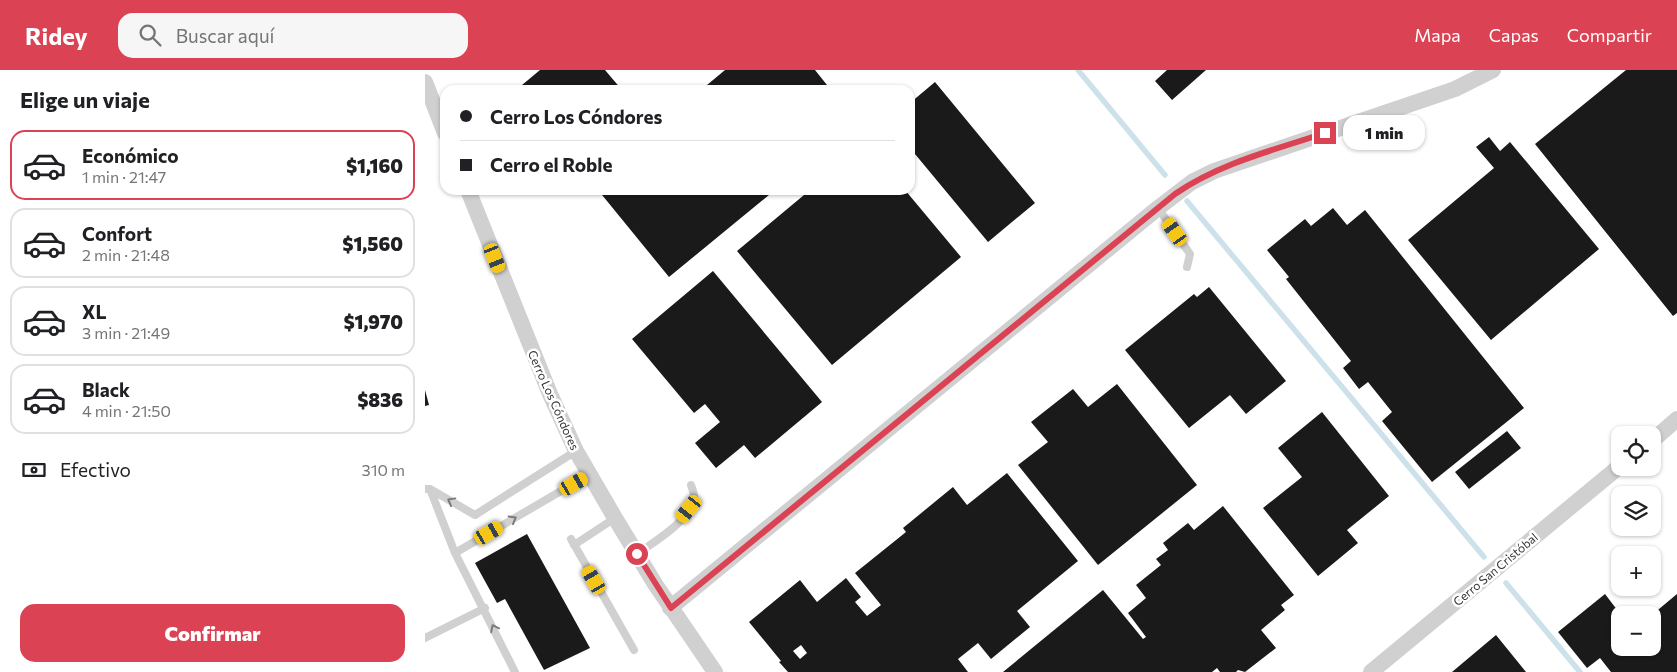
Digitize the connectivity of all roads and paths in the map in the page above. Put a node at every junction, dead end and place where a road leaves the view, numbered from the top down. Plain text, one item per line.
1 (1493, 70) edge
2 (1475, 75) edge
3 (425, 82) edge
4 (440, 120) edge
5 (470, 195) edge
6 (1158, 208) junction
7 (1187, 267) dead end
8 (1677, 419) edge
9 (1661, 433) edge
10 (577, 451) junction
11 (1611, 473) edge
12 (591, 474) junction
13 (691, 485) dead end
14 (428, 489) edge
15 (615, 518) junction
16 (455, 553) junction
17 (637, 554) junction
18 (485, 608) junction
19 (671, 608) junction
20 (425, 638) edge
21 (634, 650) dead end
22 (515, 672) edge
23 (715, 672) edge
24 (1371, 672) edge

1 - 2 street
2 - 6 street
3 - 4 street
5 - 10 street, Cerro Los Cóndores
6 - 7 lane
6 - 19 street
8 - 9 street
10 - 12 street, Cerro Los Cóndores
10 -> 14 lane
11 - 24 street, Cerro San Cristóbal
12 - 15 street, Cerro Los Cóndores
16 -> 12 lane
13 - 17 lane
14 - 16 lane
15 - 17 street, Cerro Los Cóndores
15 - 21 lane
16 - 18 lane
17 - 19 street, Cerro Los Cóndores
18 - 20 lane
22 -> 18 lane
19 - 23 street, Cerro Los Cóndores

